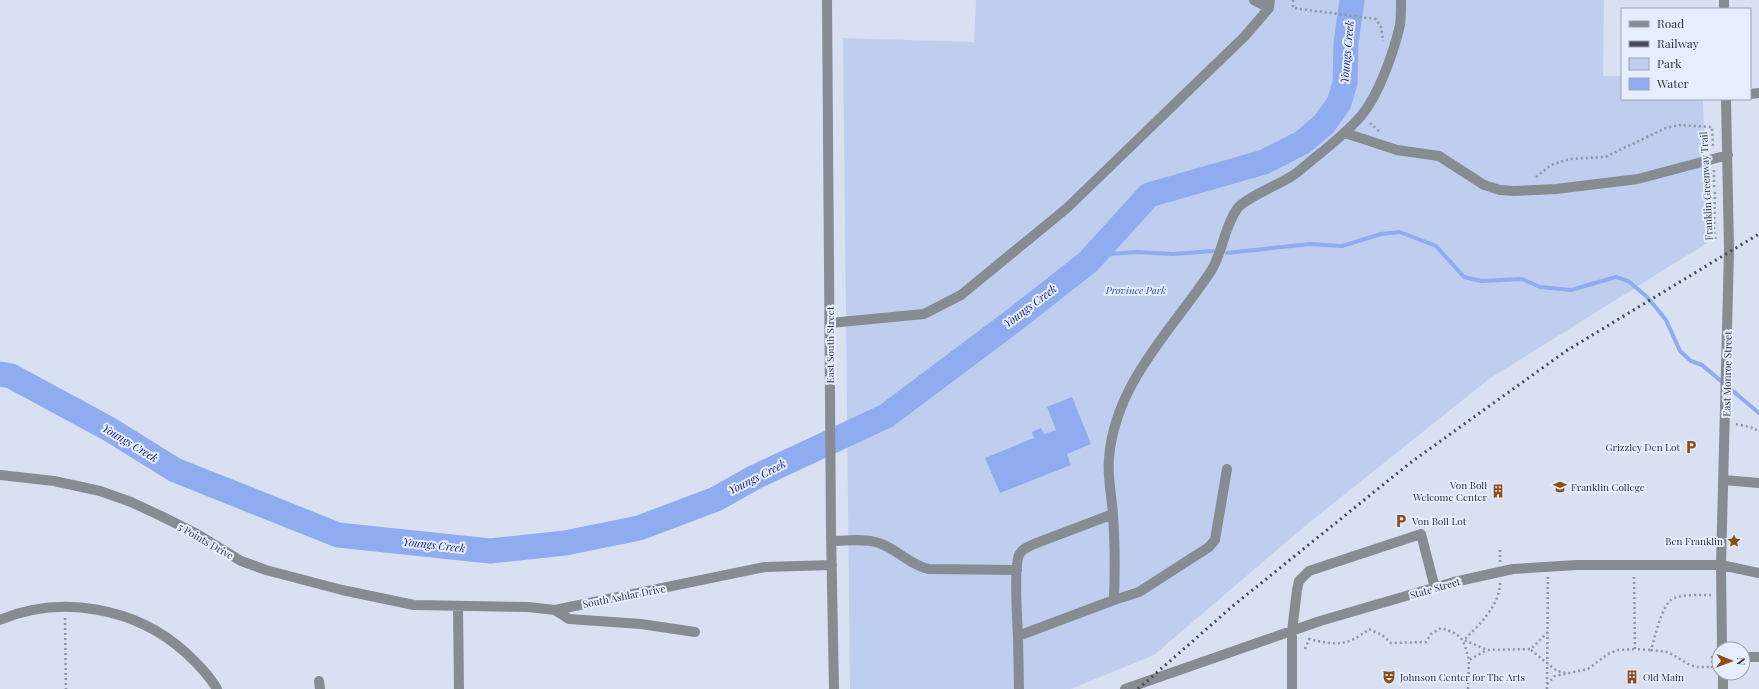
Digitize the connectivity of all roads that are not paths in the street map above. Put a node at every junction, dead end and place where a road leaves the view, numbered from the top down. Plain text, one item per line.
1 (828, 0) edge
2 (1254, 0) edge
3 (1401, 0) edge
4 (1269, 4) edge
5 (1726, 100) edge
6 (1345, 133) junction
7 (1728, 155) junction
8 (830, 323) junction
9 (1227, 469) dead end
10 (0, 475) edge
11 (1724, 480) junction
12 (1759, 483) edge
13 (1113, 514) junction
14 (831, 536) junction
15 (1721, 565) junction
16 (832, 566) junction
17 (1017, 570) junction
18 (1759, 573) edge
19 (1434, 588) junction
20 (1114, 600) junction
21 (414, 605) joint
22 (458, 606) junction
23 (555, 610) junction
24 (0, 620) edge
25 (1292, 631) junction
26 (695, 632) dead end
27 (1018, 636) junction
28 (1722, 641) edge
29 (217, 689) edge
30 (459, 689) edge
31 (834, 689) edge
32 (1019, 689) edge
33 (1125, 689) edge
34 (1292, 689) edge

1 - 8 street, East South Street
2 - 4 street
3 - 6 street
4 - 8 street
5 - 7 street, East Monroe Street
6 - 7 street
6 - 13 street
7 - 11 street, East Monroe Street
8 - 14 street, East South Street
9 - 20 street
10 - 21 street, 5 Points Drive
11 - 12 street
11 - 15 street, East Monroe Street
13 - 17 street
13 - 20 street
14 - 16 street, East South Street
14 - 17 street
15 - 18 street, State Street
15 - 19 street, State Street
15 - 28 street, East Monroe Street
16 - 23 street, South Ashlar Drive
16 - 31 street, East South Street
17 - 27 street
19 - 25 street, State Street
19 - 25 street
20 - 27 street
21 - 22 street, South Ashlar Drive
22 - 23 street, South Ashlar Drive
22 - 30 street
23 - 26 street
24 - 29 street
25 - 33 street, State Street
25 - 34 street
27 - 32 street

